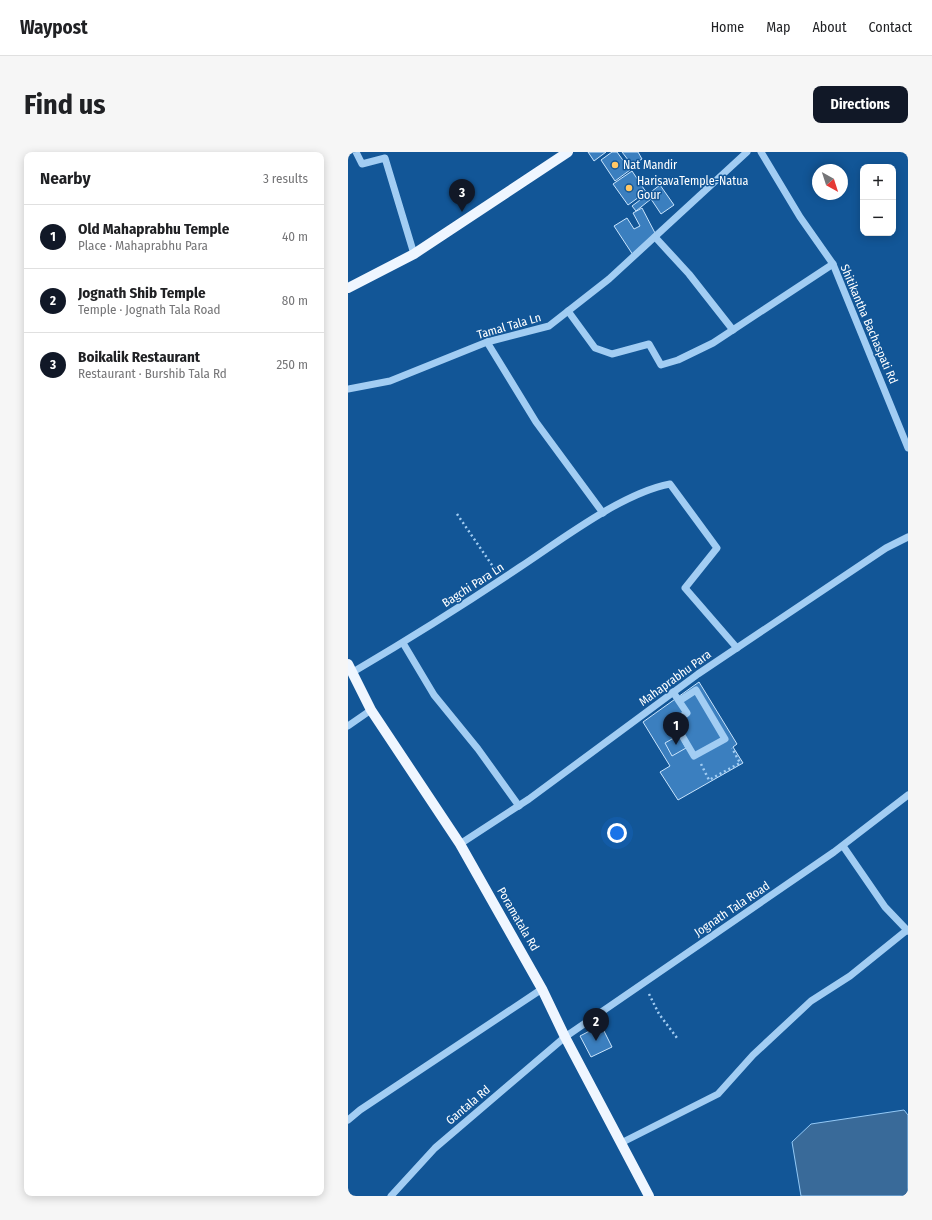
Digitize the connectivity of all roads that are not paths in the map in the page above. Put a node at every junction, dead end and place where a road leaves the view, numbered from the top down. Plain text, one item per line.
1 (356, 152) edge
2 (568, 152) edge
3 (747, 152) edge
4 (761, 152) edge
5 (655, 237) junction
6 (414, 254) junction
7 (833, 264) junction
8 (348, 288) edge
9 (568, 311) junction
10 (734, 330) junction
11 (488, 342) junction
12 (348, 389) edge
13 (908, 448) edge
14 (603, 513) junction
15 (908, 536) edge
16 (403, 643) junction
17 (737, 648) junction
18 (350, 668) edge
19 (673, 692) junction
20 (680, 701) junction
21 (371, 710) junction
22 (348, 726) edge
23 (908, 795) edge
24 (519, 806) junction
25 (460, 844) junction
26 (842, 846) junction
27 (908, 930) edge
28 (542, 989) junction
29 (565, 1037) junction
30 (348, 1120) edge
31 (621, 1143) junction
32 (390, 1196) edge
33 (650, 1196) edge

1 - 6 street
2 - 6 main road
3 - 5 street, Tamal Tala Ln
4 - 7 street, Shitikantha Bachaspati Rd
5 - 9 street, Tamal Tala Ln
5 - 10 street
6 - 8 main road
7 - 10 street
7 - 13 street, Shitikantha Bachaspati Rd
9 - 10 street
9 - 11 street, Tamal Tala Ln
11 - 12 street, Tamal Tala Ln
11 - 14 street
14 - 16 street, Bagchi Para Ln
14 - 17 street, Bagchi Para Ln
15 - 17 street, Mahaprabhu Para
16 - 18 street, Bagchi Para Ln
16 - 24 street
17 - 19 street, Mahaprabhu Para
18 - 21 main road, Poramatala Rd
19 - 20 street
19 - 24 street, Mahaprabhu Para
20 - 20 street
21 - 22 street
21 - 25 main road, Poramatala Rd
23 - 26 street, Jognath Tala Road
24 - 25 street, Mahaprabhu Para
25 - 28 main road, Poramatala Rd
26 - 27 street
26 - 29 street, Jognath Tala Road
27 - 31 street
28 - 29 main road, Poramatala Rd
28 - 30 street
29 - 31 main road, Poramatala Rd
29 - 32 street, Gantala Rd
31 - 33 main road, Poramatala Rd

